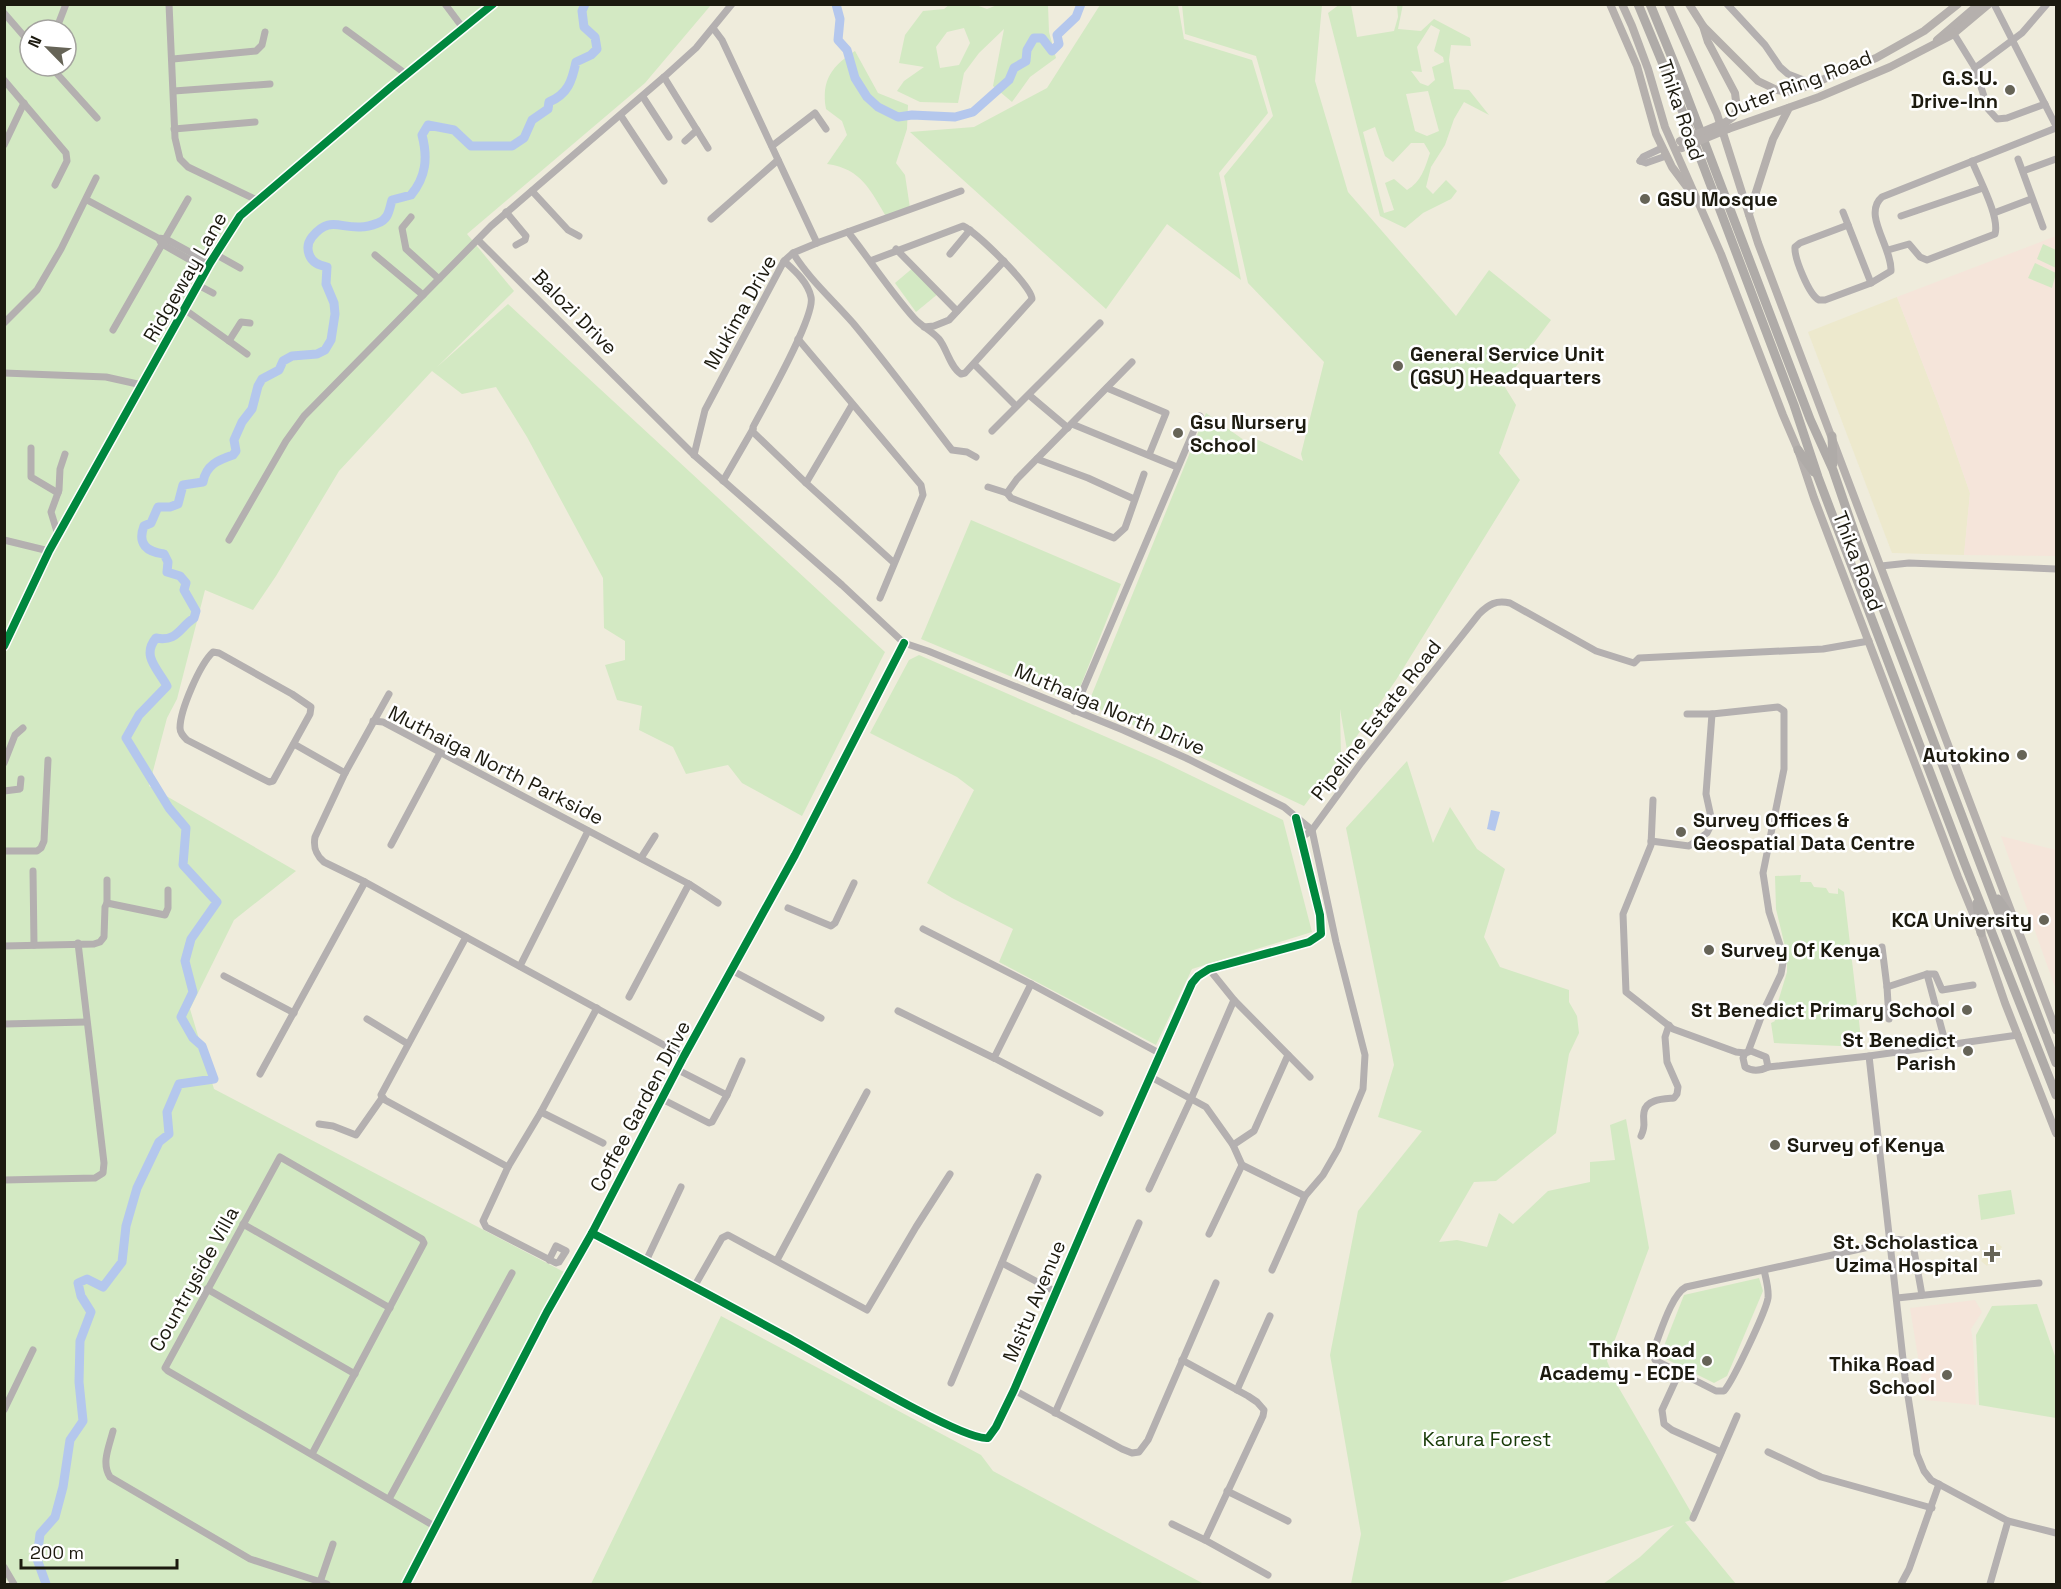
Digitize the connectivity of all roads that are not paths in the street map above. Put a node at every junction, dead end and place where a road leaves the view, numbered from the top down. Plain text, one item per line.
1 (169, 4) edge
2 (445, 4) edge
3 (493, 4) edge
4 (732, 4) edge
5 (1610, 4) edge
6 (1622, 4) edge
7 (1638, 4) edge
8 (1650, 4) edge
9 (1668, 4) edge
10 (1689, 4) edge
11 (1727, 4) edge
12 (1958, 4) edge
13 (1979, 4) edge
14 (1991, 4) edge
15 (2047, 4) edge
16 (4, 13) edge
17 (1704, 26) junction
18 (463, 28) junction
19 (713, 28) junction
20 (18, 29) edge
21 (346, 30) dead end
22 (265, 32) dead end
23 (1954, 34) junction
24 (2013, 40) junction
25 (1932, 44) junction
26 (173, 59) junction
27 (1975, 68) junction
28 (406, 74) junction
29 (664, 77) junction
30 (61, 78) edge
31 (4, 80) edge
32 (270, 84) dead end
33 (1815, 84) junction
34 (174, 91) junction
35 (643, 97) junction
36 (24, 103) junction
37 (2045, 104) junction
38 (1789, 108) junction
39 (1660, 110) junction
40 (621, 116) junction
41 (96, 118) dead end
42 (255, 122) dead end
43 (1729, 123) junction
44 (2056, 127) edge
45 (174, 129) junction
46 (826, 129) dead end
47 (697, 130) junction
48 (1656, 134) junction
49 (669, 137) dead end
50 (685, 141) dead end
51 (4, 145) edge
52 (772, 146) junction
53 (1677, 146) junction
54 (708, 148) dead end
55 (2018, 159) dead end
56 (2056, 159) edge
57 (778, 160) junction
58 (1972, 161) junction
59 (2022, 171) junction
60 (96, 178) dead end
61 (664, 181) dead end
62 (55, 185) dead end
63 (1983, 188) junction
64 (532, 191) junction
65 (961, 191) dead end
66 (188, 199) dead end
67 (2031, 199) junction
68 (87, 200) junction
69 (256, 200) junction
70 (1698, 202) junction
71 (506, 212) junction
72 (1843, 212) dead end
73 (1994, 213) junction
74 (1902, 216) dead end
75 (411, 217) dead end
76 (1749, 217) junction
77 (711, 219) dead end
78 (1848, 225) junction
79 (2043, 227) dead end
80 (970, 230) junction
81 (848, 232) junction
82 (579, 236) dead end
83 (162, 240) junction
84 (478, 240) junction
85 (817, 243) junction
86 (516, 245) dead end
87 (896, 249) junction
88 (1888, 250) junction
89 (793, 253) junction
90 (215, 254) junction
91 (950, 254) dead end
92 (375, 255) dead end
93 (784, 261) junction
94 (870, 261) junction
95 (1004, 261) junction
96 (208, 266) junction
97 (240, 268) dead end
98 (439, 279) junction
99 (1871, 283) junction
100 (198, 285) junction
101 (213, 293) dead end
102 (423, 295) junction
103 (184, 309) junction
104 (957, 311) junction
105 (4, 323) edge
106 (250, 323) dead end
107 (1100, 323) dead end
108 (924, 327) junction
109 (113, 330) dead end
110 (798, 339) junction
111 (230, 341) junction
112 (247, 354) dead end
113 (1132, 362) dead end
114 (974, 364) junction
115 (4, 373) edge
116 (142, 385) junction
117 (1107, 388) junction
118 (1029, 395) junction
119 (852, 405) junction
120 (1016, 406) junction
121 (1200, 416) dead end
122 (1070, 426) junction
123 (753, 429) junction
124 (992, 431) dead end
125 (1832, 436) junction
126 (31, 448) dead end
127 (1798, 450) junction
128 (65, 454) dead end
129 (694, 455) junction
130 (1149, 455) junction
131 (976, 457) dead end
132 (1037, 459) junction
133 (1177, 467) junction
134 (1833, 470) junction
135 (1144, 474) dead end
136 (1818, 477) junction
137 (723, 481) junction
138 (806, 483) junction
139 (988, 487) dead end
140 (58, 492) junction
141 (1007, 493) junction
142 (1134, 499) junction
143 (58, 535) junction
144 (4, 540) edge
145 (229, 540) dead end
146 (49, 551) junction
147 (893, 562) junction
148 (1881, 566) junction
149 (2056, 569) edge
150 (880, 598) dead end
151 (1869, 641) junction
152 (904, 643) junction
153 (4, 646) edge
154 (389, 694) dead end
155 (1074, 711) junction
156 (1687, 714) dead end
157 (1712, 714) junction
158 (374, 721) junction
159 (23, 728) dead end
160 (294, 744) junction
161 (440, 753) junction
162 (48, 760) dead end
163 (4, 763) edge
164 (345, 773) junction
165 (21, 779) dead end
166 (4, 791) edge
167 (1653, 800) dead end
168 (1296, 818) junction
169 (1312, 830) junction
170 (588, 831) junction
171 (655, 836) dead end
172 (1301, 838) junction
173 (1651, 841) junction
174 (391, 845) dead end
175 (4, 851) edge
176 (641, 858) junction
177 (33, 871) dead end
178 (107, 880) dead end
179 (364, 882) junction
180 (854, 883) dead end
181 (689, 884) junction
182 (1990, 887) junction
183 (1974, 888) junction
184 (168, 890) dead end
185 (107, 903) junction
186 (718, 903) dead end
187 (788, 908) dead end
188 (2014, 922) junction
189 (922, 929) dead end
190 (1982, 933) junction
191 (466, 937) junction
192 (78, 943) junction
193 (34, 945) junction
194 (4, 946) edge
195 (1882, 947) dead end
196 (520, 966) junction
197 (1209, 969) junction
198 (733, 970) junction
199 (1927, 974) junction
200 (224, 976) dead end
201 (1031, 984) junction
202 (1972, 985) dead end
203 (1887, 987) junction
204 (629, 997) dead end
205 (1234, 999) junction
206 (597, 1008) junction
207 (898, 1011) dead end
208 (294, 1013) junction
209 (821, 1018) dead end
210 (1888, 1019) dead end
211 (367, 1020) dead end
212 (86, 1022) junction
213 (4, 1024) edge
214 (1669, 1025) junction
215 (2056, 1030) edge
216 (2018, 1035) junction
217 (408, 1044) junction
218 (1946, 1045) junction
219 (1161, 1054) junction
220 (1745, 1054) junction
221 (1288, 1055) junction
222 (684, 1056) junction
223 (1869, 1056) junction
224 (1766, 1057) junction
225 (994, 1058) junction
226 (742, 1061) dead end
227 (2056, 1063) edge
228 (1781, 1064) junction
229 (1768, 1067) junction
230 (678, 1070) junction
231 (260, 1074) dead end
232 (1151, 1077) junction
233 (1310, 1077) dead end
234 (867, 1092) dead end
235 (727, 1095) junction
236 (2056, 1095) edge
237 (382, 1096) junction
238 (662, 1099) junction
239 (1191, 1099) junction
240 (541, 1112) junction
241 (1100, 1113) dead end
242 (319, 1124) dead end
243 (2056, 1131) edge
244 (1641, 1136) dead end
245 (603, 1143) dead end
246 (1233, 1145) junction
247 (1242, 1165) junction
248 (508, 1167) junction
249 (950, 1174) dead end
250 (1038, 1177) dead end
251 (4, 1180) edge
252 (681, 1187) dead end
253 (1149, 1189) dead end
254 (1305, 1196) junction
255 (1139, 1223) dead end
256 (243, 1224) junction
257 (592, 1233) junction
258 (1209, 1234) dead end
259 (1891, 1239) junction
260 (549, 1260) dead end
261 (777, 1260) junction
262 (646, 1262) junction
263 (1002, 1263) junction
264 (1272, 1270) dead end
265 (1764, 1270) junction
266 (512, 1273) dead end
267 (1216, 1283) dead end
268 (2039, 1283) dead end
269 (694, 1287) junction
270 (207, 1289) junction
271 (1056, 1292) junction
272 (1922, 1295) junction
273 (1897, 1298) junction
274 (390, 1308) junction
275 (1270, 1316) dead end
276 (33, 1350) dead end
277 (1182, 1360) junction
278 (1679, 1373) junction
279 (355, 1374) junction
280 (951, 1383) dead end
281 (1014, 1390) junction
282 (1237, 1390) junction
283 (4, 1410) edge
284 (1055, 1413) junction
285 (1737, 1416) dead end
286 (113, 1431) dead end
287 (1721, 1452) junction
288 (1768, 1452) dead end
289 (312, 1454) junction
290 (1939, 1484) junction
291 (1227, 1491) junction
292 (389, 1499) junction
293 (1932, 1508) junction
294 (1693, 1518) dead end
295 (1288, 1521) dead end
296 (2008, 1521) junction
297 (1172, 1524) dead end
298 (436, 1527) junction
299 (2056, 1533) edge
300 (1205, 1540) junction
301 (333, 1544) dead end
302 (4, 1567) edge
303 (1268, 1575) dead end
304 (324, 1583) edge
305 (14, 1584) edge
306 (406, 1584) edge
307 (1901, 1584) edge
308 (1990, 1584) edge

1 - 26 street
2 - 18 street
3 - 18 street, Ridgeway Lane
4 - 19 street
5 - 48 main road
6 - 39 main road, Thika Road
7 - 136 highway, Thika Road
8 - 134 highway, Thika Road
9 - 76 main road, Thika Road
10 - 17 main road
11 - 33 street
12 - 33 main road, Outer Ring Road
13 - 25 main road, Outer Ring Road
14 - 23 main road, Outer Ring Road
14 - 24 street
15 - 24 street
16 - 20 street
17 - 33 main road, Outer Ring Road
17 - 43 main road
18 - 28 street, Ridgeway Lane
19 - 29 street
19 - 52 street
21 - 28 street
22 - 26 street
23 - 25 main road, Outer Ring Road
23 - 27 street
24 - 27 street
24 - 37 street
25 - 38 main road, Outer Ring Road
26 - 34 street
27 - 37 street
28 - 69 street, Ridgeway Lane
29 - 35 street
29 - 47 street
30 - 41 street
31 - 36 street
32 - 34 street
34 - 45 street
35 - 40 street
35 - 49 street
36 - 51 street
36 - 62 street
37 - 44 street
38 - 43 main road, Outer Ring Road
38 - 76 main road
39 - 48 main road
39 - 53 main road, Thika Road
40 - 61 street
40 - 64 street
42 - 45 street
43 - 53 main road, Outer Ring Road, bridge
44 - 58 street
45 - 69 street
46 - 52 street
47 - 50 street
47 - 54 street
48 - 70 main road
52 - 57 street
53 - 70 main road, Thika Road
55 - 59 street
56 - 59 street
57 - 77 street
57 - 85 street
58 - 63 street
58 - 88 street
59 - 67 street
60 - 68 street
63 - 73 street
63 - 74 street
64 - 71 street
64 - 82 street
65 - 81 street, Mukima Drive
66 - 83 street
67 - 73 street
67 - 79 street
68 - 83 street
68 - 105 street
69 - 90 street, Ridgeway Lane
70 - 127 main road, Thika Road
71 - 84 street
71 - 86 street
72 - 78 street
73 - 88 street
75 - 98 street
76 - 125 main road, Thika Road
78 - 99 street
78 - 99 street
80 - 87 street
80 - 91 street
80 - 95 street
81 - 85 street, Mukima Drive
81 - 94 street
83 - 96 street
83 - 109 street
84 - 98 street
84 - 129 street, Balozi Drive
85 - 89 street, Mukima Drive
87 - 94 street
87 - 104 street
88 - 99 street
89 - 93 street, Mukima Drive
89 - 131 street
90 - 96 street, Ridgeway Lane
90 - 97 street
92 - 102 street
93 - 110 street
93 - 129 street, Mukima Drive
94 - 108 street
95 - 104 street
95 - 114 street
96 - 100 street, Ridgeway Lane
98 - 102 street
100 - 101 street
100 - 103 street, Ridgeway Lane
102 - 145 street
103 - 111 street
103 - 116 street, Ridgeway Lane
104 - 108 street
106 - 111 street
107 - 118 street
108 - 114 street
110 - 119 street
110 - 123 street
111 - 112 street
113 - 117 street
114 - 120 street
115 - 116 street
116 - 143 street, Ridgeway Lane
117 - 122 street
117 - 130 street
118 - 120 street
118 - 122 street
119 - 138 street
119 - 147 street
120 - 124 street
121 - 133 street
122 - 130 street
122 - 132 street
123 - 137 street
123 - 138 street
125 - 134 highway
125 - 148 main road, Thika Road
126 - 140 street
127 - 136 highway
127 - 151 main road, Thika Road
128 - 140 street
129 - 137 street, Balozi Drive
130 - 133 street
132 - 141 street
132 - 142 street
133 - 155 street
134 - 182 highway, Thika Road
135 - 142 street
136 - 183 highway, Thika Road
137 - 152 street, Balozi Drive
138 - 147 street
139 - 141 street
140 - 143 street
141 - 142 street
143 - 146 street, Ridgeway Lane
144 - 146 street
146 - 153 street, Ridgeway Lane
147 - 150 street
148 - 149 street
148 - 188 main road, Thika Road
151 - 169 street, Pipeline Estate Road
151 - 190 main road, Thika Road
152 - 155 street, Muthaiga North Drive
152 - 198 street, Coffee Garden Drive
154 - 158 street
155 - 168 street, Muthaiga North Drive
156 - 157 street
157 - 173 street
157 - 220 street
158 - 161 street, Muthaiga North Parkside
158 - 164 street, Muthaiga North Parkside
159 - 163 street
160 - 160 street
160 - 164 street
161 - 170 street, Muthaiga North Parkside
161 - 174 street
162 - 175 street
164 - 179 street, Muthaiga North Parkside
165 - 166 street
167 - 173 street
168 - 169 street
168 - 172 street
169 - 172 street
169 - 254 street, Pipeline Estate Road
170 - 176 street, Muthaiga North Parkside
170 - 196 street
171 - 176 street
172 - 197 street
173 - 214 street
176 - 181 street, Muthaiga North Parkside
177 - 193 street
178 - 185 street
179 - 191 street, Muthaiga North Parkside
179 - 208 street
180 - 187 street
181 - 186 street, Muthaiga North Parkside
181 - 204 street
182 - 188 highway
182 - 227 highway, Thika Road
183 - 190 highway
183 - 236 highway, Thika Road
184 - 185 street
185 - 192 street
188 - 215 main road, Thika Road
189 - 201 street
190 - 216 main road, Thika Road
191 - 196 street, Muthaiga North Parkside
191 - 217 street
192 - 193 street
192 - 212 street
193 - 194 street
195 - 203 street
196 - 206 street, Muthaiga North Parkside
197 - 205 street
197 - 219 street, Msitu Avenue
198 - 209 street
198 - 222 street, Coffee Garden Drive
199 - 202 street
199 - 203 street
199 - 218 street
200 - 208 street
201 - 219 street
201 - 225 street
203 - 210 street
205 - 221 street
205 - 239 street
206 - 222 street, Muthaiga North Parkside
206 - 240 street
207 - 225 street
208 - 231 street
211 - 217 street
212 - 213 street
212 - 251 street
214 - 220 street
214 - 244 street
216 - 218 street
216 - 243 main road, Thika Road
217 - 237 street
218 - 223 street
219 - 232 street, Msitu Avenue
220 - 224 street
220 - 229 street
221 - 233 street
221 - 246 street
222 - 230 street, Coffee Garden Drive
223 - 228 street
223 - 259 street
224 - 228 street
224 - 229 street
225 - 241 street
226 - 235 street
228 - 229 street
230 - 235 street
230 - 238 street, Coffee Garden Drive
232 - 239 street
232 - 271 street, Msitu Avenue
234 - 261 street
235 - 238 street
237 - 242 street
237 - 248 street
238 - 257 street, Coffee Garden Drive
239 - 246 street
239 - 253 street
240 - 245 street
240 - 248 street
246 - 247 street
247 - 254 street
247 - 258 street
248 - 260 street
249 - 261 street
250 - 263 street
252 - 262 street
254 - 264 street, Pipeline Estate Road
255 - 284 street
256 - 270 street, Countryside Villa
256 - 274 street
256 - 274 street, Countryside Villa
257 - 262 street, Msitu Avenue
257 - 298 street, Coffee Garden Drive
259 - 265 street
259 - 272 street
259 - 273 street
261 - 269 street
262 - 269 street, Msitu Avenue
263 - 271 street
263 - 280 street
265 - 278 street
265 - 278 street
266 - 292 street
267 - 277 street
268 - 272 street
269 - 281 street, Msitu Avenue
270 - 279 street
270 - 289 street, Countryside Villa
271 - 281 street, Msitu Avenue
272 - 273 street
273 - 290 street
274 - 279 street
275 - 282 street
276 - 283 street
277 - 282 street
277 - 284 street
278 - 287 street
279 - 289 street
281 - 284 street
282 - 291 street
285 - 287 street
286 - 304 street
287 - 294 street
288 - 293 street
289 - 292 street, Countryside Villa
290 - 293 street
290 - 296 street
291 - 295 street
291 - 300 street
292 - 298 street, Countryside Villa
293 - 307 street
296 - 299 street
296 - 308 street
297 - 300 street
298 - 306 street, Coffee Garden Drive
300 - 303 street
301 - 304 street
302 - 305 street

